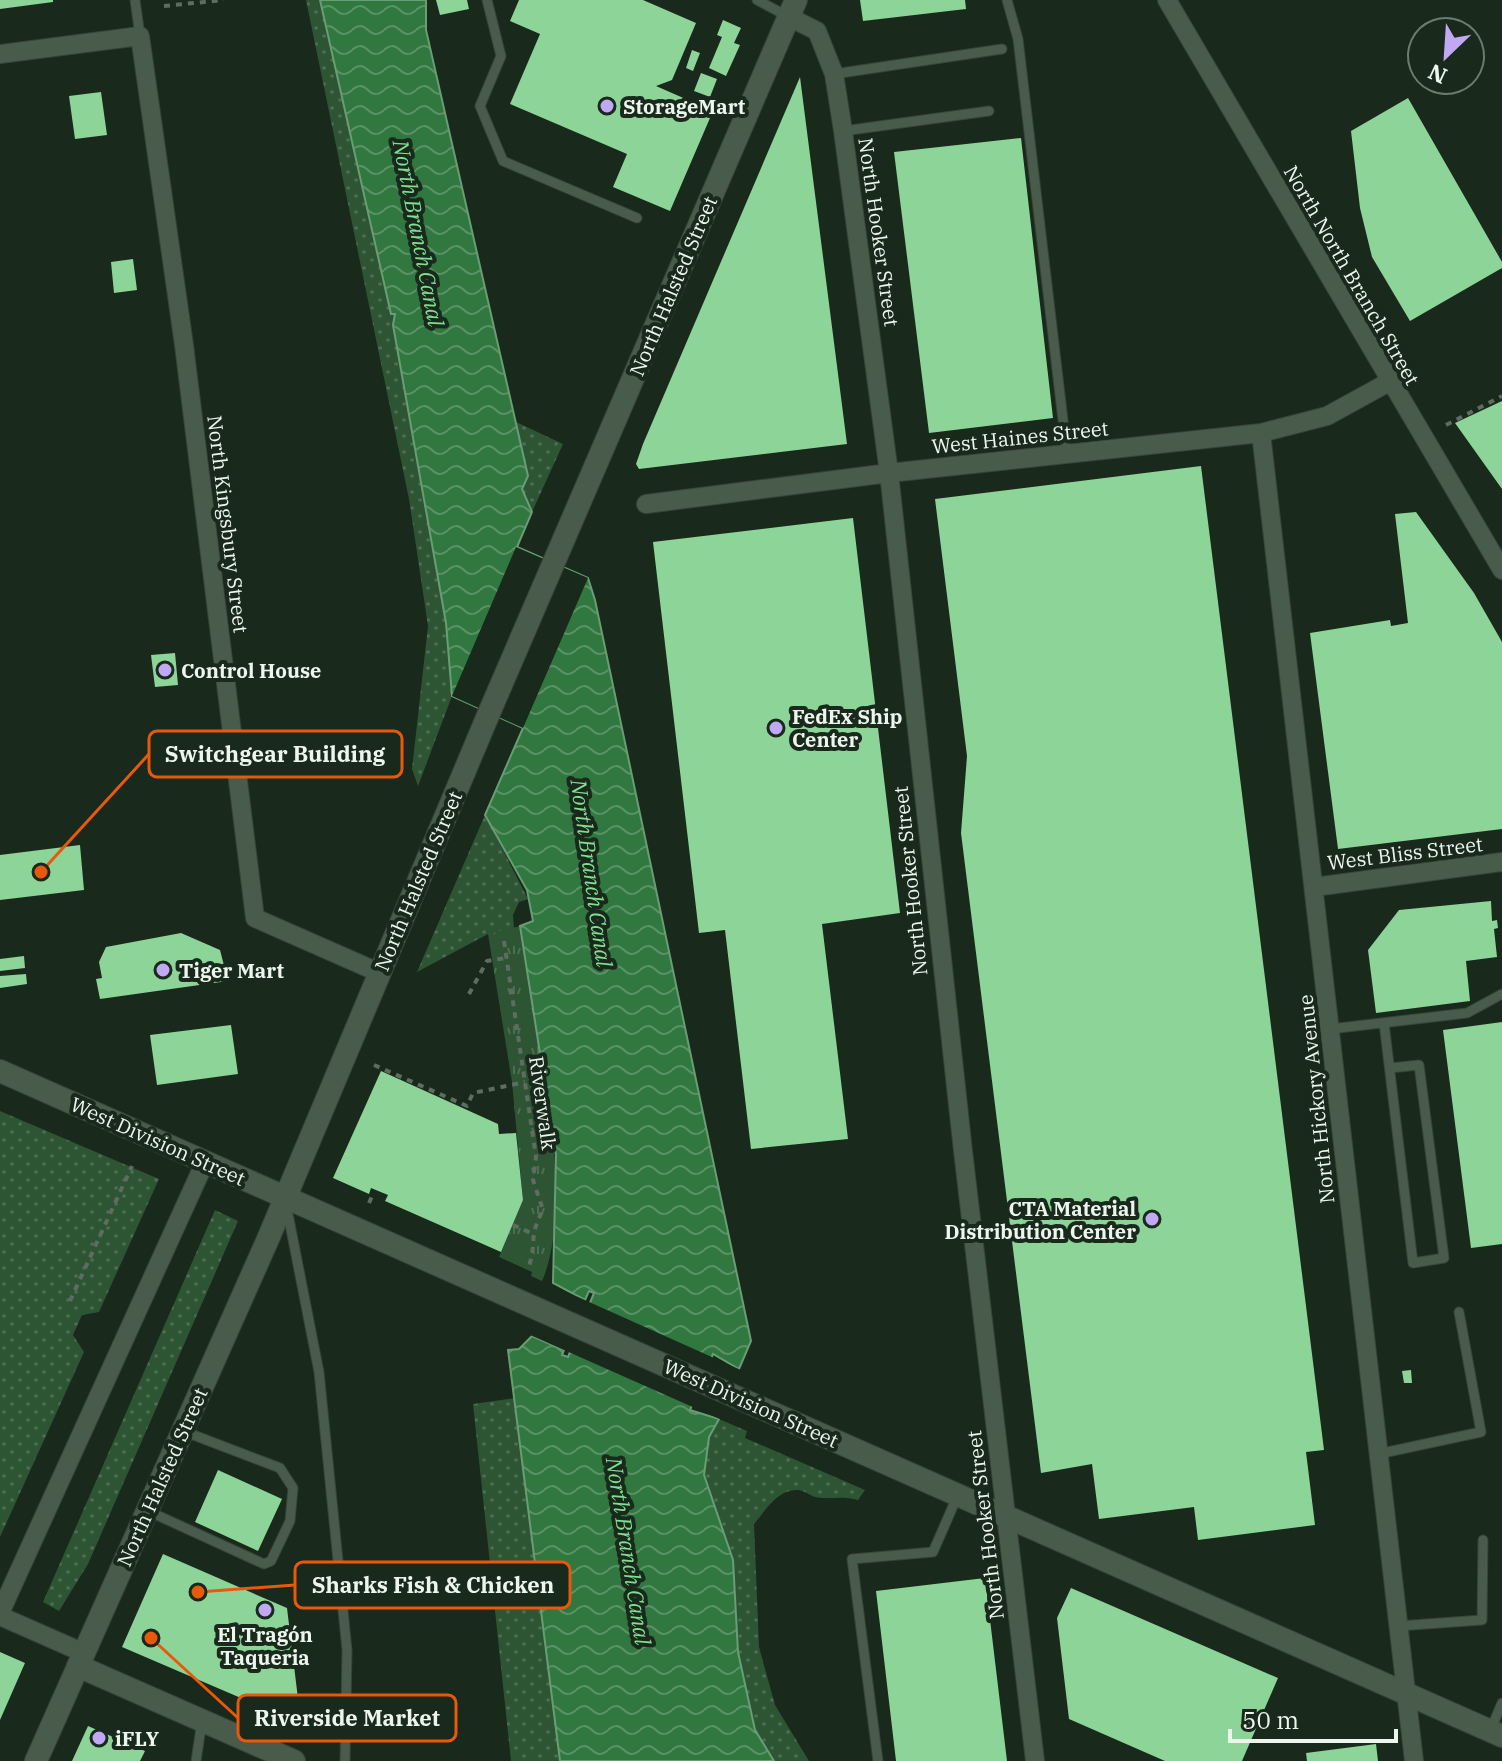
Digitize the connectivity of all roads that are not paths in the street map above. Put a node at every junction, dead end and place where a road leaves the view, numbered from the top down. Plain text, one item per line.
1 (135, 0) edge
2 (487, 0) edge
3 (757, 0) edge
4 (1007, 0) edge
5 (1167, 0) edge
6 (793, 8) edge
7 (140, 36) junction
8 (1002, 49) dead end
9 (0, 54) edge
10 (834, 74) junction
11 (989, 111) dead end
12 (843, 131) junction
13 (637, 218) dead end
14 (1389, 382) junction
15 (1261, 433) junction
16 (1067, 454) junction
17 (889, 473) junction
18 (646, 504) dead end
19 (1502, 570) edge
20 (1502, 862) edge
21 (1314, 887) junction
22 (380, 973) junction
23 (1502, 994) edge
24 (1384, 1023) junction
25 (1330, 1029) junction
26 (1390, 1068) junction
27 (0, 1071) edge
28 (205, 1162) junction
29 (285, 1197) junction
30 (1459, 1312) dead end
31 (183, 1431) junction
32 (1378, 1454) junction
33 (957, 1495) junction
34 (147, 1510) junction
35 (1005, 1516) junction
36 (1483, 1540) dead end
37 (0, 1614) edge
38 (1398, 1626) junction
39 (81, 1659) junction
40 (1405, 1693) junction
41 (1502, 1703) edge
42 (202, 1721) junction
43 (1496, 1734) edge
44 (36, 1761) edge
45 (196, 1761) edge
46 (294, 1761) edge
47 (345, 1761) edge
48 (878, 1761) edge
49 (1035, 1761) edge
50 (1414, 1761) edge

1 - 7 lane, North Kingsbury Street
2 - 13 lane
3 - 6 lane
4 - 16 lane
5 - 14 street, North North Branch Street
6 - 10 street, North Hooker Street
6 - 22 main road, North Halsted Street
7 - 9 street
7 - 22 street, North Kingsbury Street
8 - 10 lane
10 - 12 street, North Hooker Street
11 - 12 lane
12 - 17 street, North Hooker Street
14 - 15 street, West Haines Street
14 - 19 street, North North Branch Street
15 - 16 street, West Haines Street
15 - 21 street, North Hickory Avenue
16 - 17 street, West Haines Street
17 - 18 street, West Haines Street
17 - 35 street, North Hooker Street
20 - 21 street, West Bliss Street
21 - 25 street, North Hickory Avenue
22 - 29 main road, North Halsted Street
23 - 24 lane
24 - 25 lane
24 - 26 lane
25 - 32 street, North Hickory Avenue
26 - 26 lane
27 - 28 main road, West Division Street
28 - 29 main road, West Division Street
28 - 37 street
29 - 31 main road, North Halsted Street
29 - 33 main road, West Division Street
29 - 47 lane
30 - 32 lane
31 - 34 main road, North Halsted Street
31 - 34 lane
32 - 38 street, North Hickory Avenue
33 - 35 main road, West Division Street
33 - 48 lane
34 - 39 main road, North Halsted Street
35 - 40 main road, West Division Street
35 - 49 street, North Hooker Street
36 - 38 lane
37 - 39 street
38 - 40 street, North Hickory Avenue
39 - 42 main road
39 - 44 main road, North Halsted Street
40 - 43 main road, West Division Street
40 - 50 street, North Hickory Avenue
41 - 43 lane
42 - 45 lane
42 - 46 main road

